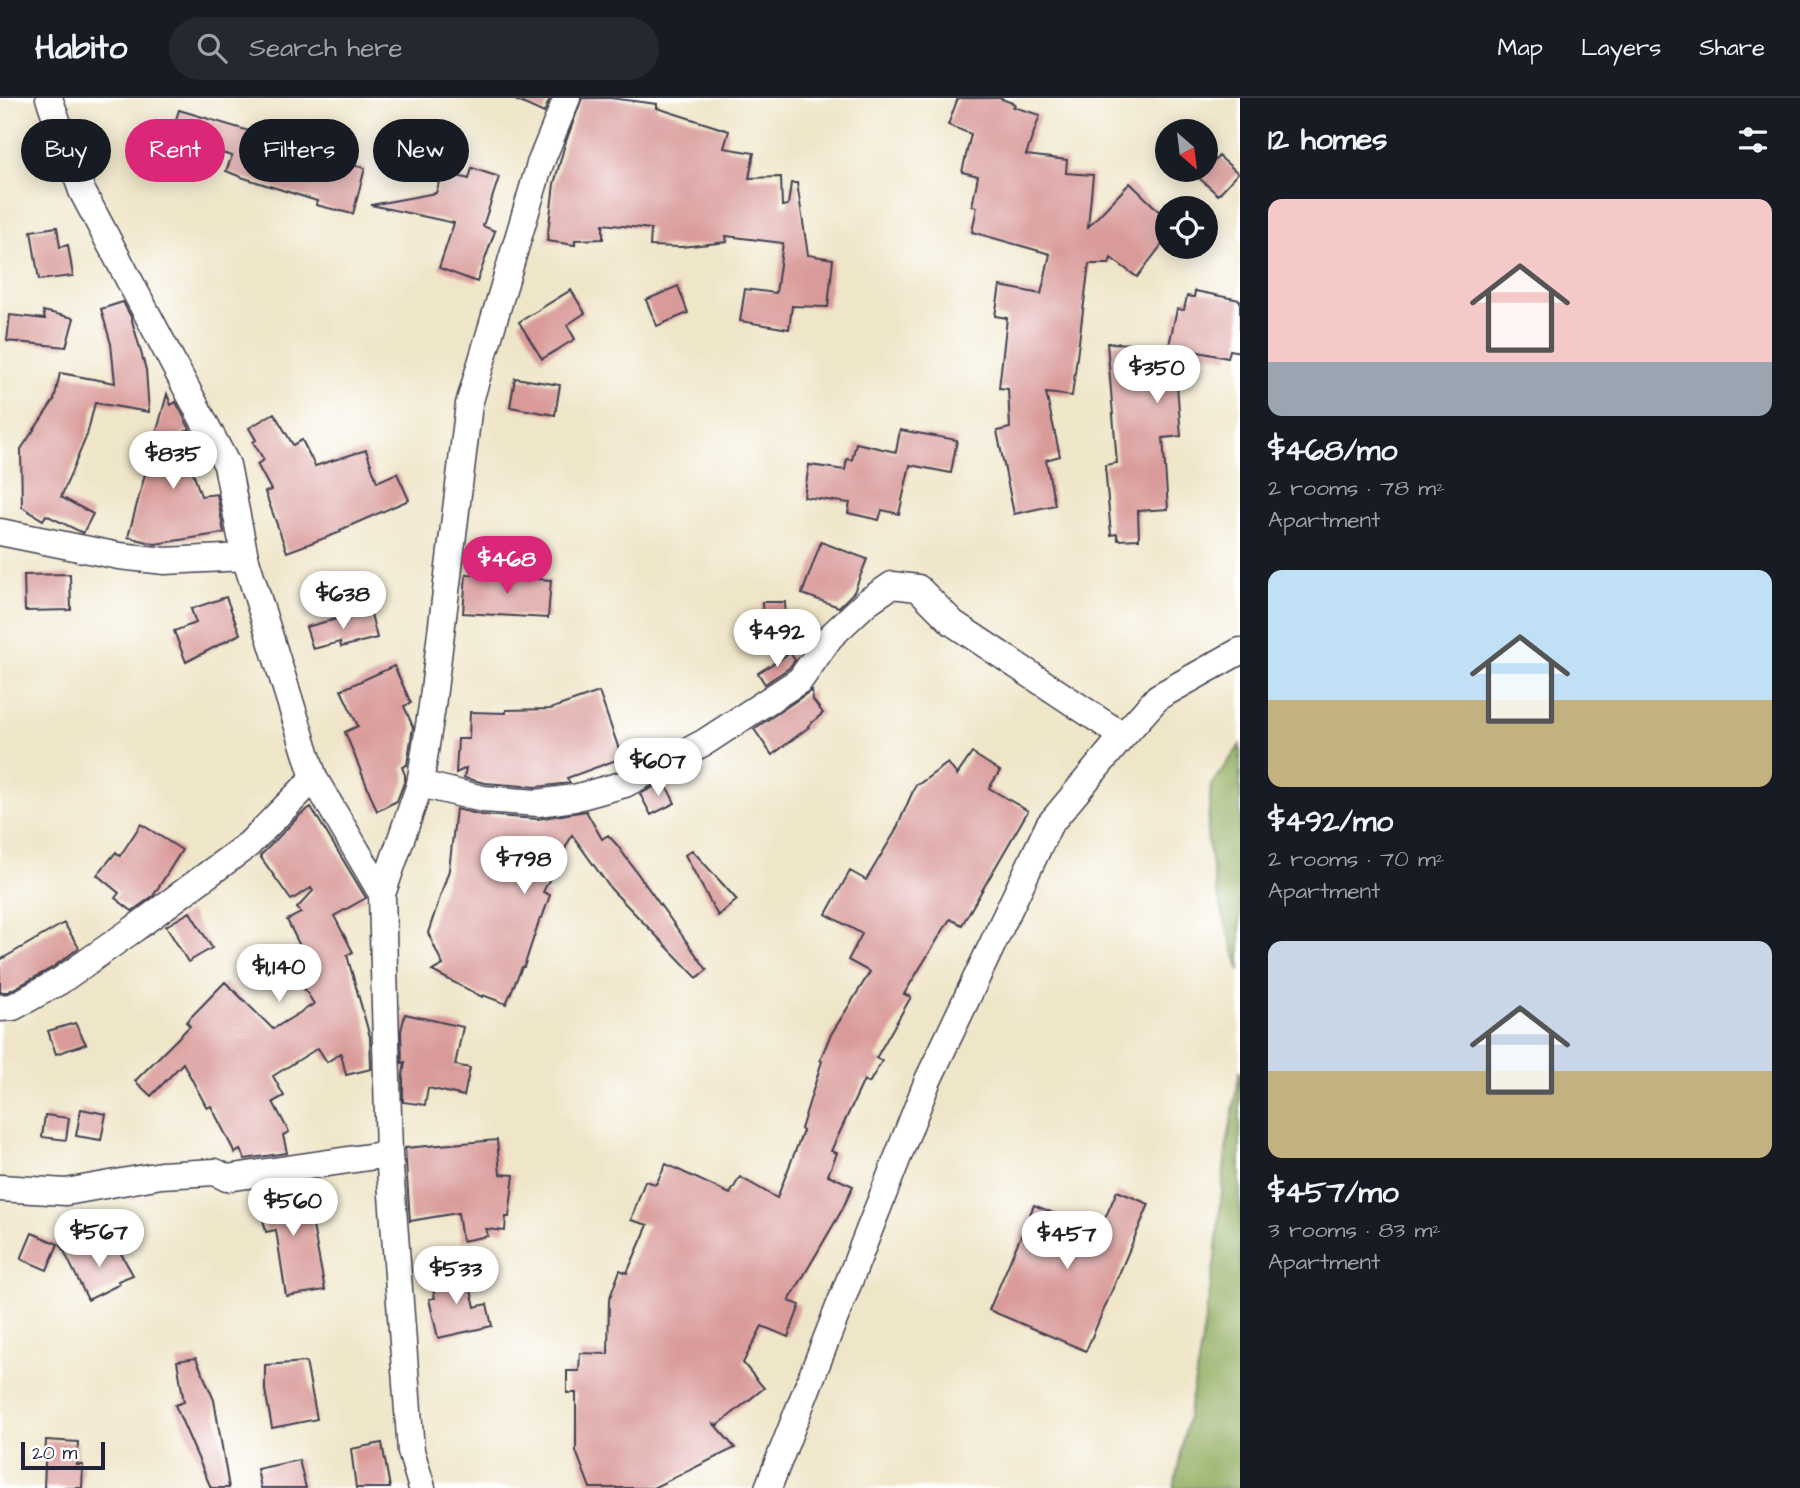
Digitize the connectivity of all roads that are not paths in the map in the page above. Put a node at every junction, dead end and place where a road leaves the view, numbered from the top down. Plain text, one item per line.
1 (49, 98) edge
2 (567, 98) edge
3 (0, 532) edge
4 (245, 557) junction
5 (1240, 651) edge
6 (1123, 736) junction
7 (314, 778) junction
8 (420, 784) junction
9 (382, 894) junction
10 (0, 1008) edge
11 (389, 1154) junction
12 (0, 1188) edge
13 (422, 1488) edge
14 (768, 1488) edge

1 - 4 street
2 - 8 street
3 - 4 street
4 - 7 street
5 - 6 street
6 - 8 street
6 - 14 street
7 - 9 street
7 - 10 street
8 - 9 street
9 - 11 street
11 - 12 street
11 - 13 street

